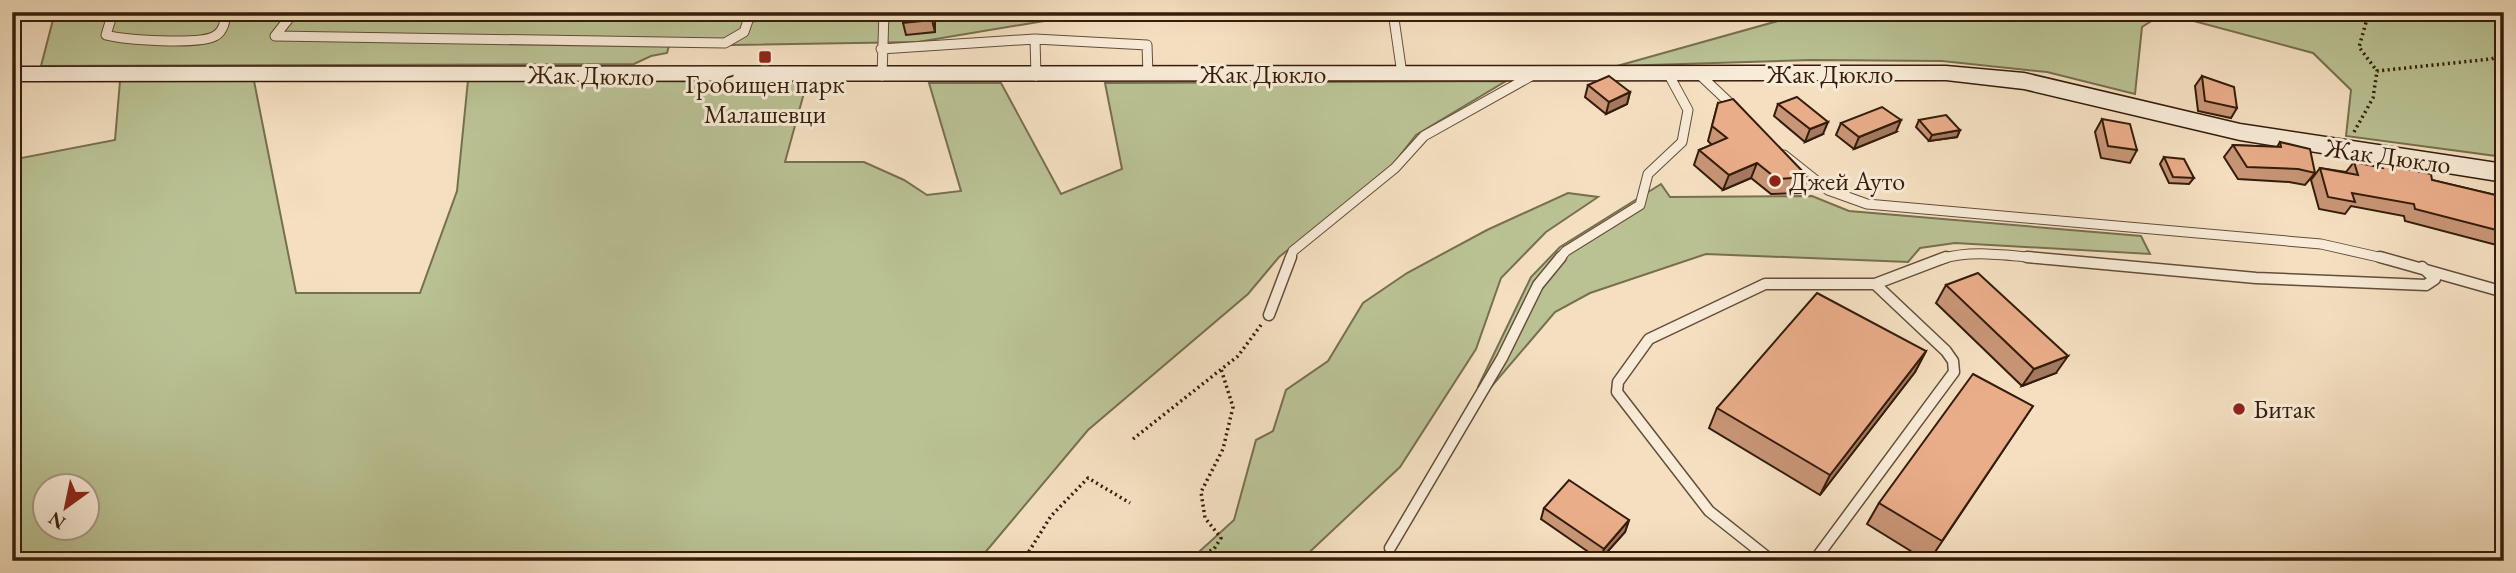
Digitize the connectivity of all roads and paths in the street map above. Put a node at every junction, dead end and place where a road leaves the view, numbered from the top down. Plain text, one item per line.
1 (113, 12) edge
2 (226, 12) edge
3 (295, 12) edge
4 (803, 12) edge
5 (884, 12) edge
6 (1393, 12) edge
7 (2369, 12) edge
8 (751, 14) edge
9 (1035, 39) junction
10 (881, 49) junction
11 (2504, 55) edge
12 (2377, 71) junction
13 (12, 74) edge
14 (1402, 74) junction
15 (1148, 75) junction
16 (1533, 75) junction
17 (1669, 75) junction
18 (1700, 75) junction
19 (881, 76) junction
20 (1036, 76) junction
21 (1739, 112) edge
22 (1777, 150) edge
23 (2344, 150) junction
24 (2504, 173) edge
25 (2422, 267) junction
26 (1875, 284) junction
27 (2504, 292) edge
28 (1269, 315) joint
29 (1221, 369) junction
30 (1133, 439) dead end
31 (1130, 503) dead end
32 (1390, 548) dead end
33 (1023, 561) edge
34 (1190, 561) edge
35 (1777, 561) edge
36 (1814, 561) edge

1 - 2 lane
3 - 8 lane
4 - 8 lane
5 - 10 lane
6 - 14 lane
7 - 12 path
9 - 10 lane
9 - 15 lane
9 - 20 lane
10 - 19 lane
11 - 12 path
12 - 23 path
13 - 19 street, Жак Дюкло
14 - 15 street, Жак Дюкло
14 - 16 street, Жак Дюкло
15 - 20 street, Жак Дюкло
16 - 17 street, Жак Дюкло
16 - 28 lane
17 - 18 street, Жак Дюкло
17 - 32 lane
18 - 21 lane
18 - 23 street, Жак Дюкло
19 - 20 street, Жак Дюкло
22 - 25 lane
23 - 24 street, Жак Дюкло
25 - 26 lane
25 - 27 lane
26 - 35 lane
26 - 36 lane
28 - 29 path
29 - 30 path
29 - 34 path
31 - 33 path

